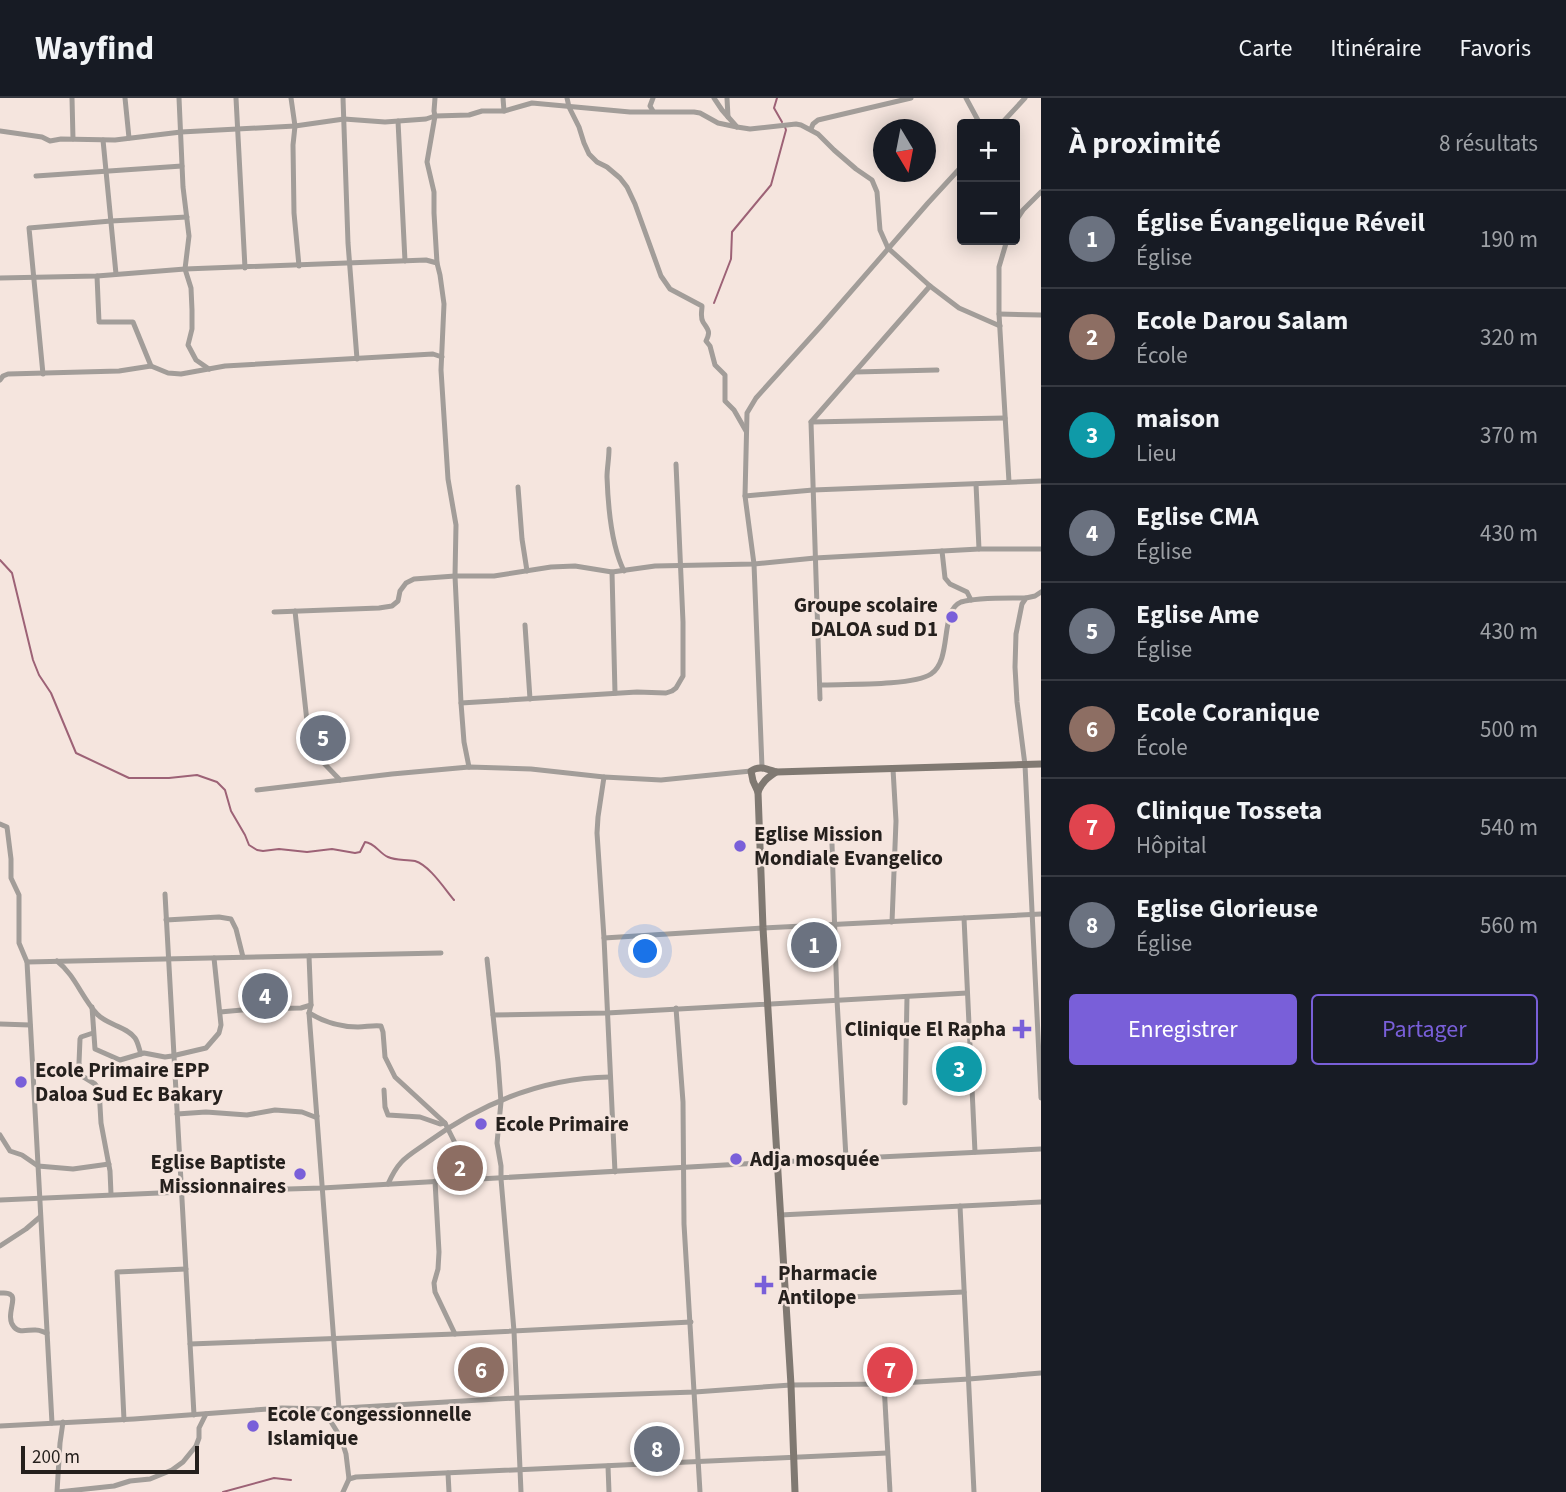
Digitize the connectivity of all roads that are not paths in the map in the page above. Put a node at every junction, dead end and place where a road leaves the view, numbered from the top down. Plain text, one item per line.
1 (72, 98) edge
2 (125, 98) edge
3 (179, 98) edge
4 (236, 98) edge
5 (291, 98) edge
6 (343, 98) edge
7 (435, 98) edge
8 (503, 98) edge
9 (567, 98) edge
10 (653, 98) edge
11 (715, 98) edge
12 (727, 98) edge
13 (911, 98) edge
14 (966, 98) edge
15 (1026, 98) edge
16 (569, 107) junction
17 (504, 111) junction
18 (653, 111) junction
19 (435, 116) junction
20 (728, 117) junction
21 (344, 119) junction
22 (977, 119) edge
23 (1006, 119) edge
24 (398, 121) junction
25 (295, 126) junction
26 (737, 127) junction
27 (238, 129) junction
28 (811, 129) junction
29 (0, 131) edge
30 (181, 132) junction
31 (129, 138) junction
32 (73, 139) junction
33 (103, 140) junction
34 (182, 166) junction
35 (106, 171) junction
36 (957, 172) edge
37 (36, 176) dead end
38 (1041, 192) edge
39 (1020, 214) edge
40 (187, 217) junction
41 (111, 220) junction
42 (1005, 245) edge
43 (888, 248) junction
44 (405, 261) junction
45 (350, 263) junction
46 (437, 263) junction
47 (299, 266) junction
48 (245, 268) junction
49 (185, 269) junction
50 (116, 274) junction
51 (97, 276) junction
52 (33, 277) junction
53 (0, 278) edge
54 (930, 286) junction
55 (999, 314) junction
56 (1041, 315) edge
57 (1000, 326) junction
58 (442, 357) junction
59 (357, 359) junction
60 (151, 366) junction
61 (209, 369) junction
62 (937, 370) dead end
63 (855, 372) junction
64 (43, 374) junction
65 (0, 380) edge
66 (1006, 418) junction
67 (811, 422) junction
68 (746, 431) junction
69 (609, 449) dead end
70 (676, 464) dead end
71 (1041, 481) edge
72 (1009, 482) junction
73 (976, 484) junction
74 (518, 487) dead end
75 (813, 490) junction
76 (745, 496) junction
77 (979, 549) junction
78 (1041, 549) edge
79 (942, 551) junction
80 (816, 558) junction
81 (754, 564) junction
82 (680, 566) junction
83 (527, 571) junction
84 (624, 571) junction
85 (612, 572) junction
86 (455, 576) junction
87 (1041, 592) edge
88 (1026, 598) junction
89 (971, 600) junction
90 (295, 611) junction
91 (274, 612) dead end
92 (526, 625) dead end
93 (820, 685) junction
94 (615, 694) junction
95 (530, 699) junction
96 (820, 699) dead end
97 (461, 703) junction
98 (1041, 764) edge
99 (1026, 765) junction
100 (468, 767) junction
101 (761, 767) junction
102 (893, 769) junction
103 (751, 771) junction
104 (776, 772) junction
105 (604, 777) junction
106 (340, 780) junction
107 (257, 790) dead end
108 (758, 792) junction
109 (1, 822) edge
110 (832, 844) dead end
111 (165, 894) dead end
112 (1041, 914) edge
113 (1032, 915) junction
114 (964, 918) junction
115 (166, 920) junction
116 (892, 922) junction
117 (834, 925) junction
118 (763, 928) junction
119 (604, 938) junction
120 (441, 953) dead end
121 (309, 956) junction
122 (243, 957) junction
123 (214, 958) junction
124 (169, 959) junction
125 (487, 959) dead end
126 (57, 961) junction
127 (27, 962) junction
128 (967, 993) junction
129 (907, 997) junction
130 (837, 1000) junction
131 (767, 1003) junction
132 (311, 1005) junction
133 (92, 1007) junction
134 (676, 1008) junction
135 (220, 1012) junction
136 (309, 1013) junction
137 (607, 1013) junction
138 (493, 1015) junction
139 (0, 1024) edge
140 (30, 1025) junction
141 (93, 1033) junction
142 (141, 1054) junction
143 (174, 1055) junction
144 (610, 1077) junction
145 (1041, 1078) edge
146 (384, 1090) dead end
147 (1041, 1098) edge
148 (500, 1102) junction
149 (905, 1103) dead end
150 (177, 1114) junction
151 (317, 1116) junction
152 (447, 1126) junction
153 (0, 1135) edge
154 (1041, 1149) edge
155 (975, 1152) junction
156 (846, 1158) junction
157 (777, 1162) junction
158 (110, 1164) junction
159 (38, 1166) junction
160 (685, 1168) junction
161 (615, 1172) junction
162 (501, 1179) junction
163 (474, 1180) junction
164 (435, 1181) junction
165 (388, 1184) junction
166 (323, 1188) junction
167 (181, 1192) junction
168 (111, 1195) junction
169 (39, 1198) junction
170 (0, 1200) edge
171 (1041, 1202) edge
172 (960, 1206) junction
173 (780, 1215) junction
174 (41, 1217) junction
175 (0, 1246) edge
176 (186, 1269) junction
177 (964, 1292) junction
178 (0, 1293) edge
179 (848, 1297) dead end
180 (691, 1322) junction
181 (514, 1331) junction
182 (47, 1333) junction
183 (455, 1334) junction
184 (334, 1339) junction
185 (190, 1344) junction
186 (1041, 1373) edge
187 (969, 1379) junction
188 (884, 1384) junction
189 (791, 1385) junction
190 (695, 1392) junction
191 (516, 1398) junction
192 (327, 1409) junction
193 (339, 1409) junction
194 (206, 1414) junction
195 (194, 1415) junction
196 (124, 1420) junction
197 (52, 1423) junction
198 (63, 1423) junction
199 (0, 1426) edge
200 (887, 1453) junction
201 (793, 1457) junction
202 (698, 1461) junction
203 (608, 1466) junction
204 (520, 1469) junction
205 (448, 1473) junction
206 (349, 1479) junction
207 (58, 1492) edge
208 (343, 1492) edge
209 (449, 1492) edge
210 (521, 1492) edge
211 (609, 1492) edge
212 (700, 1492) edge
213 (795, 1492) edge
214 (890, 1492) edge
215 (974, 1492) edge

1 - 32 street
2 - 31 street
3 - 30 street
4 - 27 street
5 - 25 street
6 - 21 street
7 - 19 street
8 - 17 street
9 - 16 street
10 - 18 street
11 - 20 street
12 - 20 street
13 - 28 street
14 - 22 street
15 - 23 street
16 - 17 street
16 - 18 street
16 - 68 street
17 - 19 street
18 - 26 street
19 - 24 street
19 - 46 street
20 - 26 street
21 - 24 street
21 - 25 street
21 - 45 street
24 - 44 street
25 - 27 street
25 - 47 street
26 - 28 street
27 - 30 street
27 - 48 street
28 - 43 street
29 - 32 street
30 - 31 street
30 - 34 street
31 - 33 street
32 - 33 street
33 - 35 street
34 - 35 street
34 - 40 street
35 - 37 street
35 - 41 street
36 - 43 street
38 - 39 street
40 - 41 street
40 - 49 street
41 - 50 street
41 - 52 street
42 - 55 street
43 - 54 street
43 - 68 street
44 - 45 street
44 - 46 street
45 - 47 street
45 - 59 street
46 - 58 street
47 - 48 street
48 - 49 street
49 - 50 street
49 - 61 street
50 - 51 street
51 - 52 street
51 - 60 street
52 - 53 street
52 - 64 street
54 - 57 street
54 - 63 street
55 - 56 street
55 - 57 street
57 - 66 street
58 - 59 street
58 - 86 street
59 - 61 street
60 - 61 street
60 - 64 street
62 - 63 street
63 - 67 street
64 - 65 street
66 - 67 street
66 - 72 street
67 - 75 street
68 - 76 street
69 - 84 street
70 - 82 street
71 - 72 street
72 - 73 street
73 - 75 street
73 - 77 street
74 - 83 street
75 - 76 street
75 - 80 street
76 - 81 street
77 - 78 street
77 - 79 street
79 - 80 street
79 - 89 street
80 - 81 street
80 - 93 street
81 - 82 street
81 - 101 street
82 - 84 street
82 - 94 street
83 - 85 street
83 - 86 street
84 - 85 street
85 - 94 street
86 - 90 street
86 - 97 street
87 - 88 street
88 - 89 street
88 - 99 street
89 - 93 street
90 - 91 street
90 - 106 street
92 - 95 street
93 - 96 street
94 - 95 street
95 - 97 street
97 - 100 street
98 - 99 street
99 - 102 street
99 - 113 street
100 - 105 street
100 - 106 street
101 - 103 street
101 - 104 street
102 - 104 street
102 - 116 street
103 - 105 street
103 - 108 street
104 - 108 street
105 - 119 street
106 - 107 street
108 - 118 street
109 - 127 street
110 - 117 street
111 - 115 street
112 - 113 street
113 - 114 street
113 - 145 street
114 - 116 street
114 - 128 street
115 - 122 street
115 - 124 street
116 - 117 street
117 - 118 street
117 - 130 street
118 - 119 street
118 - 131 street
119 - 137 street
120 - 121 street
121 - 122 street
121 - 132 street
122 - 123 street
123 - 124 street
123 - 135 street
124 - 126 street
124 - 143 street
125 - 138 street
126 - 127 street
126 - 133 street
127 - 140 street
128 - 129 street
128 - 155 street
129 - 130 street
129 - 149 street
130 - 131 street
130 - 156 street
131 - 134 street
131 - 157 street
132 - 135 street
132 - 136 street
133 - 141 street
133 - 142 street
134 - 137 street
134 - 160 street
135 - 143 street
136 - 151 street
136 - 152 street
137 - 138 street
137 - 144 street
138 - 148 street
139 - 140 street
140 - 159 street
141 - 142 street
141 - 158 street
142 - 143 street
143 - 150 street
144 - 148 street
144 - 161 street
145 - 147 street
146 - 152 street
148 - 152 street
148 - 162 street
150 - 151 street
150 - 167 street
151 - 166 street
152 - 163 street
152 - 165 street
153 - 159 street
154 - 155 street
155 - 156 street
156 - 157 street
157 - 160 street
157 - 173 street
158 - 159 street
158 - 168 street
159 - 169 street
160 - 161 street
160 - 180 street
161 - 162 street
162 - 163 street
162 - 181 street
163 - 164 street
164 - 165 street
164 - 183 street
165 - 166 street
166 - 167 street
166 - 184 street
167 - 168 street
167 - 176 street
168 - 169 street
169 - 170 street
169 - 174 street
171 - 172 street
172 - 173 street
172 - 177 street
173 - 189 street
174 - 175 street
174 - 182 street
176 - 185 street
176 - 196 street
177 - 179 street
177 - 187 street
178 - 182 street
180 - 181 street
180 - 190 street
181 - 183 street
181 - 191 street
182 - 197 street
183 - 184 street
184 - 185 street
184 - 193 street
185 - 195 street
186 - 187 street
187 - 188 street
187 - 215 street
188 - 189 street
188 - 200 street
189 - 190 street
189 - 201 street
190 - 191 street
190 - 202 street
191 - 193 street
191 - 204 street
192 - 193 street
192 - 194 street
192 - 206 street
194 - 195 street
194 - 207 street
195 - 196 street
196 - 198 street
197 - 198 street
197 - 199 street
198 - 207 street
200 - 201 street
200 - 214 street
201 - 202 street
201 - 213 street
202 - 203 street
202 - 212 street
203 - 204 street
203 - 211 street
204 - 205 street
204 - 210 street
205 - 206 street
205 - 209 street
206 - 208 street

